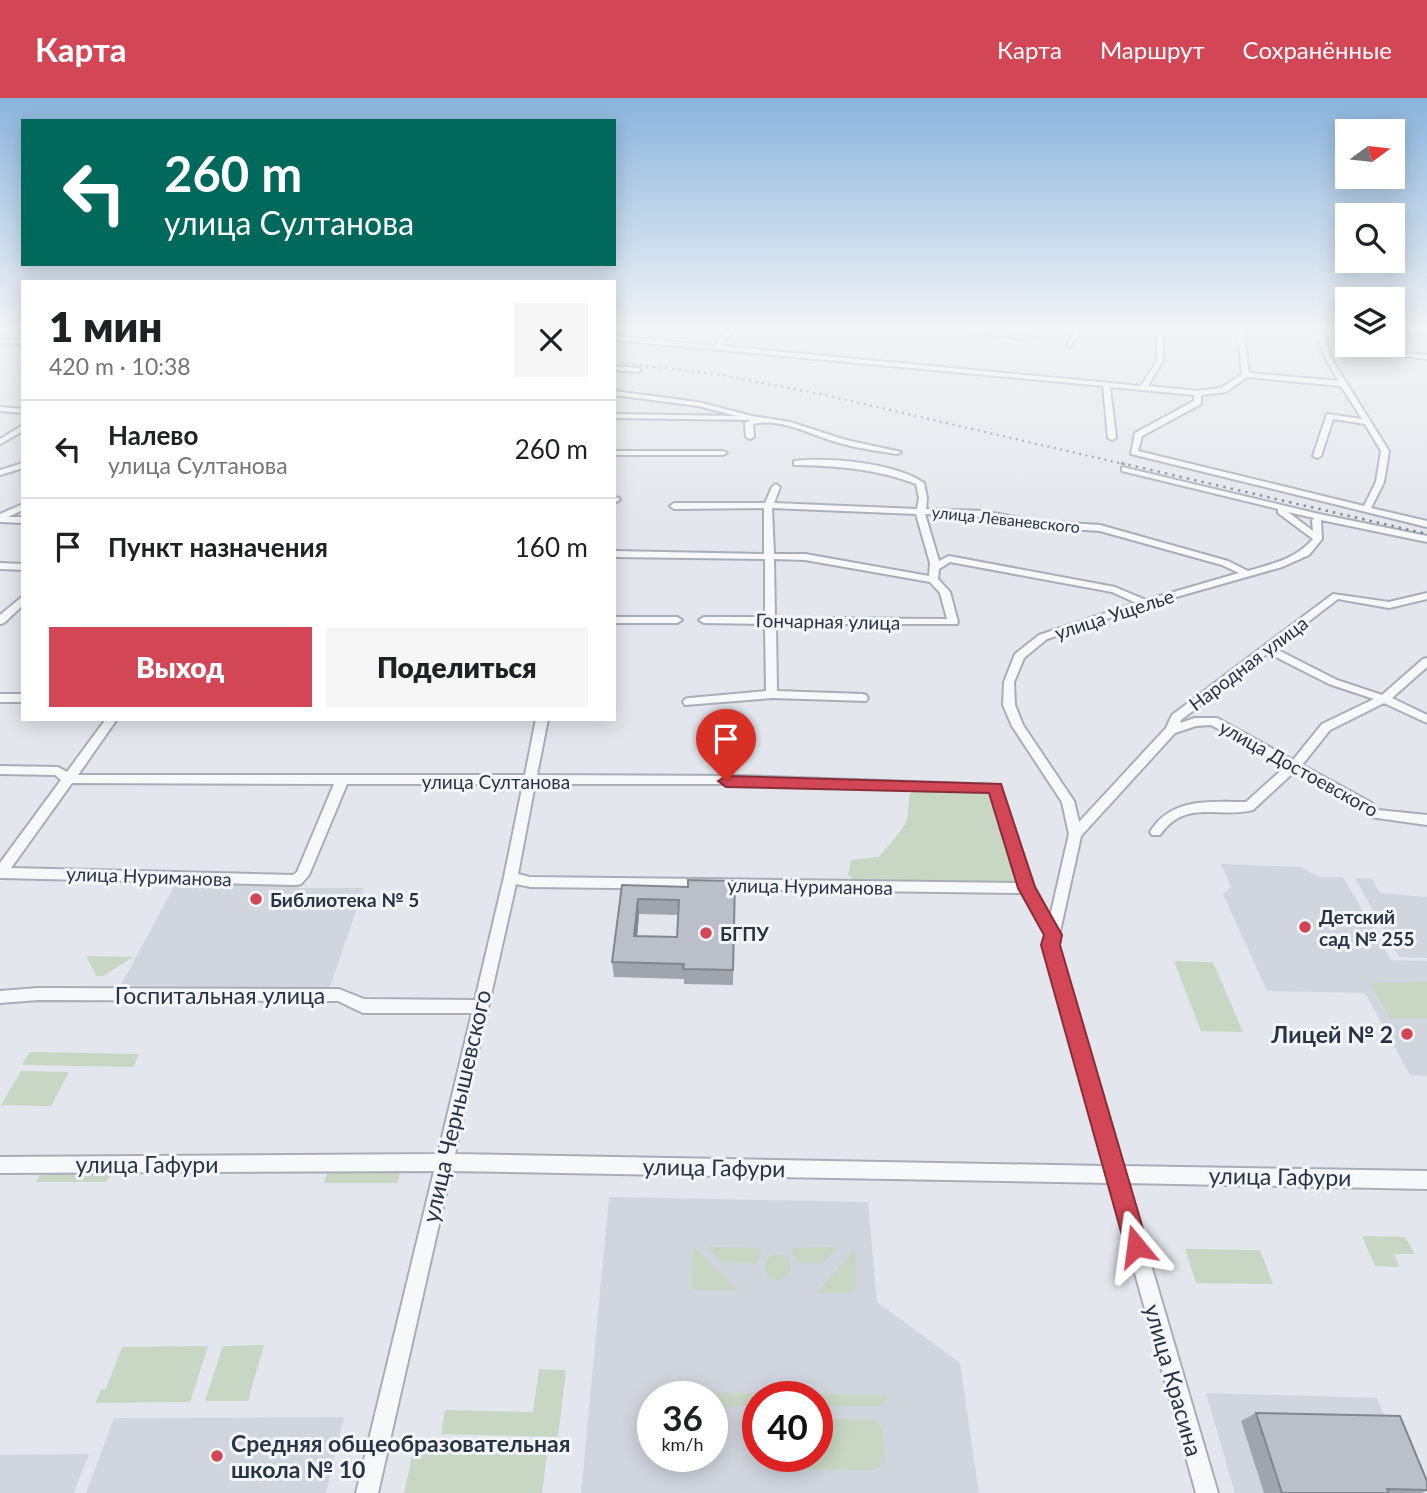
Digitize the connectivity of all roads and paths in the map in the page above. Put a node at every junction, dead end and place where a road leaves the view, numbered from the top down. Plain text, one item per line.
1 (616, 393) edge
2 (1107, 393) edge
3 (1197, 393) edge
4 (1349, 393) edge
5 (0, 409) edge
6 (21, 411) edge
7 (616, 416) edge
8 (753, 418) junction
9 (764, 420) junction
10 (1365, 422) junction
11 (21, 428) edge
12 (1138, 435) joint
13 (750, 437) dead end
14 (1112, 438) dead end
15 (0, 442) edge
16 (897, 452) dead end
17 (616, 453) edge
18 (723, 453) dead end
19 (1317, 456) dead end
20 (797, 463) dead end
21 (21, 466) edge
22 (1125, 469) dead end
23 (0, 473) edge
24 (776, 487) dead end
25 (1272, 505) junction
26 (674, 506) dead end
27 (768, 506) junction
28 (21, 508) edge
29 (1366, 510) junction
30 (921, 511) junction
31 (0, 518) edge
32 (1317, 519) junction
33 (21, 520) edge
34 (1427, 524) edge
35 (1318, 540) junction
36 (1427, 540) edge
37 (616, 554) edge
38 (769, 556) junction
39 (0, 566) edge
40 (21, 567) edge
41 (934, 568) junction
42 (1247, 574) junction
43 (933, 580) junction
44 (1427, 596) edge
45 (21, 601) edge
46 (1145, 603) junction
47 (771, 619) junction
48 (616, 620) edge
49 (677, 620) dead end
50 (704, 620) dead end
51 (0, 621) edge
52 (1267, 649) junction
53 (1427, 661) edge
54 (772, 694) junction
55 (0, 698) edge
56 (21, 698) edge
57 (862, 698) dead end
58 (1384, 699) junction
59 (689, 702) dead end
60 (1427, 719) edge
61 (111, 721) edge
62 (542, 721) edge
63 (1171, 730) junction
64 (1296, 765) junction
65 (0, 770) edge
66 (68, 779) junction
67 (342, 780) junction
68 (530, 781) junction
69 (995, 788) joint
70 (1427, 820) edge
71 (1156, 832) dead end
72 (1075, 834) junction
73 (0, 873) edge
74 (511, 877) junction
75 (1027, 888) junction
76 (1053, 935) junction
77 (0, 997) edge
78 (480, 1007) junction
79 (443, 1163) junction
80 (0, 1165) edge
81 (1115, 1172) junction
82 (1427, 1180) edge
83 (367, 1493) edge
84 (1207, 1493) edge

1 - 8 street
2 - 14 street
3 - 12 street
4 - 10 street
5 - 6 street
7 - 8 street
8 - 9 street
9 - 13 street
9 - 16 street
10 - 19 street
10 - 29 street
11 - 15 street
12 - 29 street
17 - 18 street
20 - 30 street
21 - 23 street
22 - 25 street
24 - 27 street
25 - 32 street
25 - 35 street
26 - 27 street, улица Леваневского
27 - 30 street, улица Леваневского
27 - 38 street
28 - 31 street
29 - 34 street
30 - 41 street
30 - 42 street, улица Леваневского
31 - 33 street
32 - 35 street
32 - 36 street
35 - 42 street, улица Ущелье
37 - 38 street
38 - 43 street
38 - 47 street
39 - 40 street
41 - 43 street
41 - 46 street
42 - 46 street, улица Ущелье
43 - 47 street, Гончарная улица
44 - 52 street, Народная улица
45 - 51 street
46 - 72 street, улица Ущелье
47 - 50 street, Гончарная улица
47 - 54 street
48 - 49 street
52 - 58 street
52 - 63 street, Народная улица
53 - 58 street
54 - 57 street
54 - 59 street
55 - 56 street
58 - 60 street
58 - 64 street
61 - 66 street
62 - 68 street, улица Чернышевского
63 - 64 street, улица Достоевского
63 - 72 street, Народная улица
64 - 70 street, улица Достоевского
64 - 71 street
65 - 66 street, улица Султанова
66 - 67 street, улица Султанова
66 - 73 street
67 - 68 street, улица Султанова
67 - 73 street, улица Нуриманова
68 - 69 street, улица Султанова
68 - 74 street, улица Чернышевского
69 - 75 street, улица Красина
72 - 76 street, улица Ущелье
74 - 75 street, улица Нуриманова
74 - 78 street, улица Чернышевского
75 - 76 street, улица Красина
76 - 81 street, улица Красина
77 - 78 street, Госпитальная улица
78 - 79 street, улица Чернышевского
79 - 80 street, улица Гафури
79 - 81 street, улица Гафури
79 - 83 street, улица Чернышевского
81 - 82 street, улица Гафури
81 - 84 street, улица Красина

